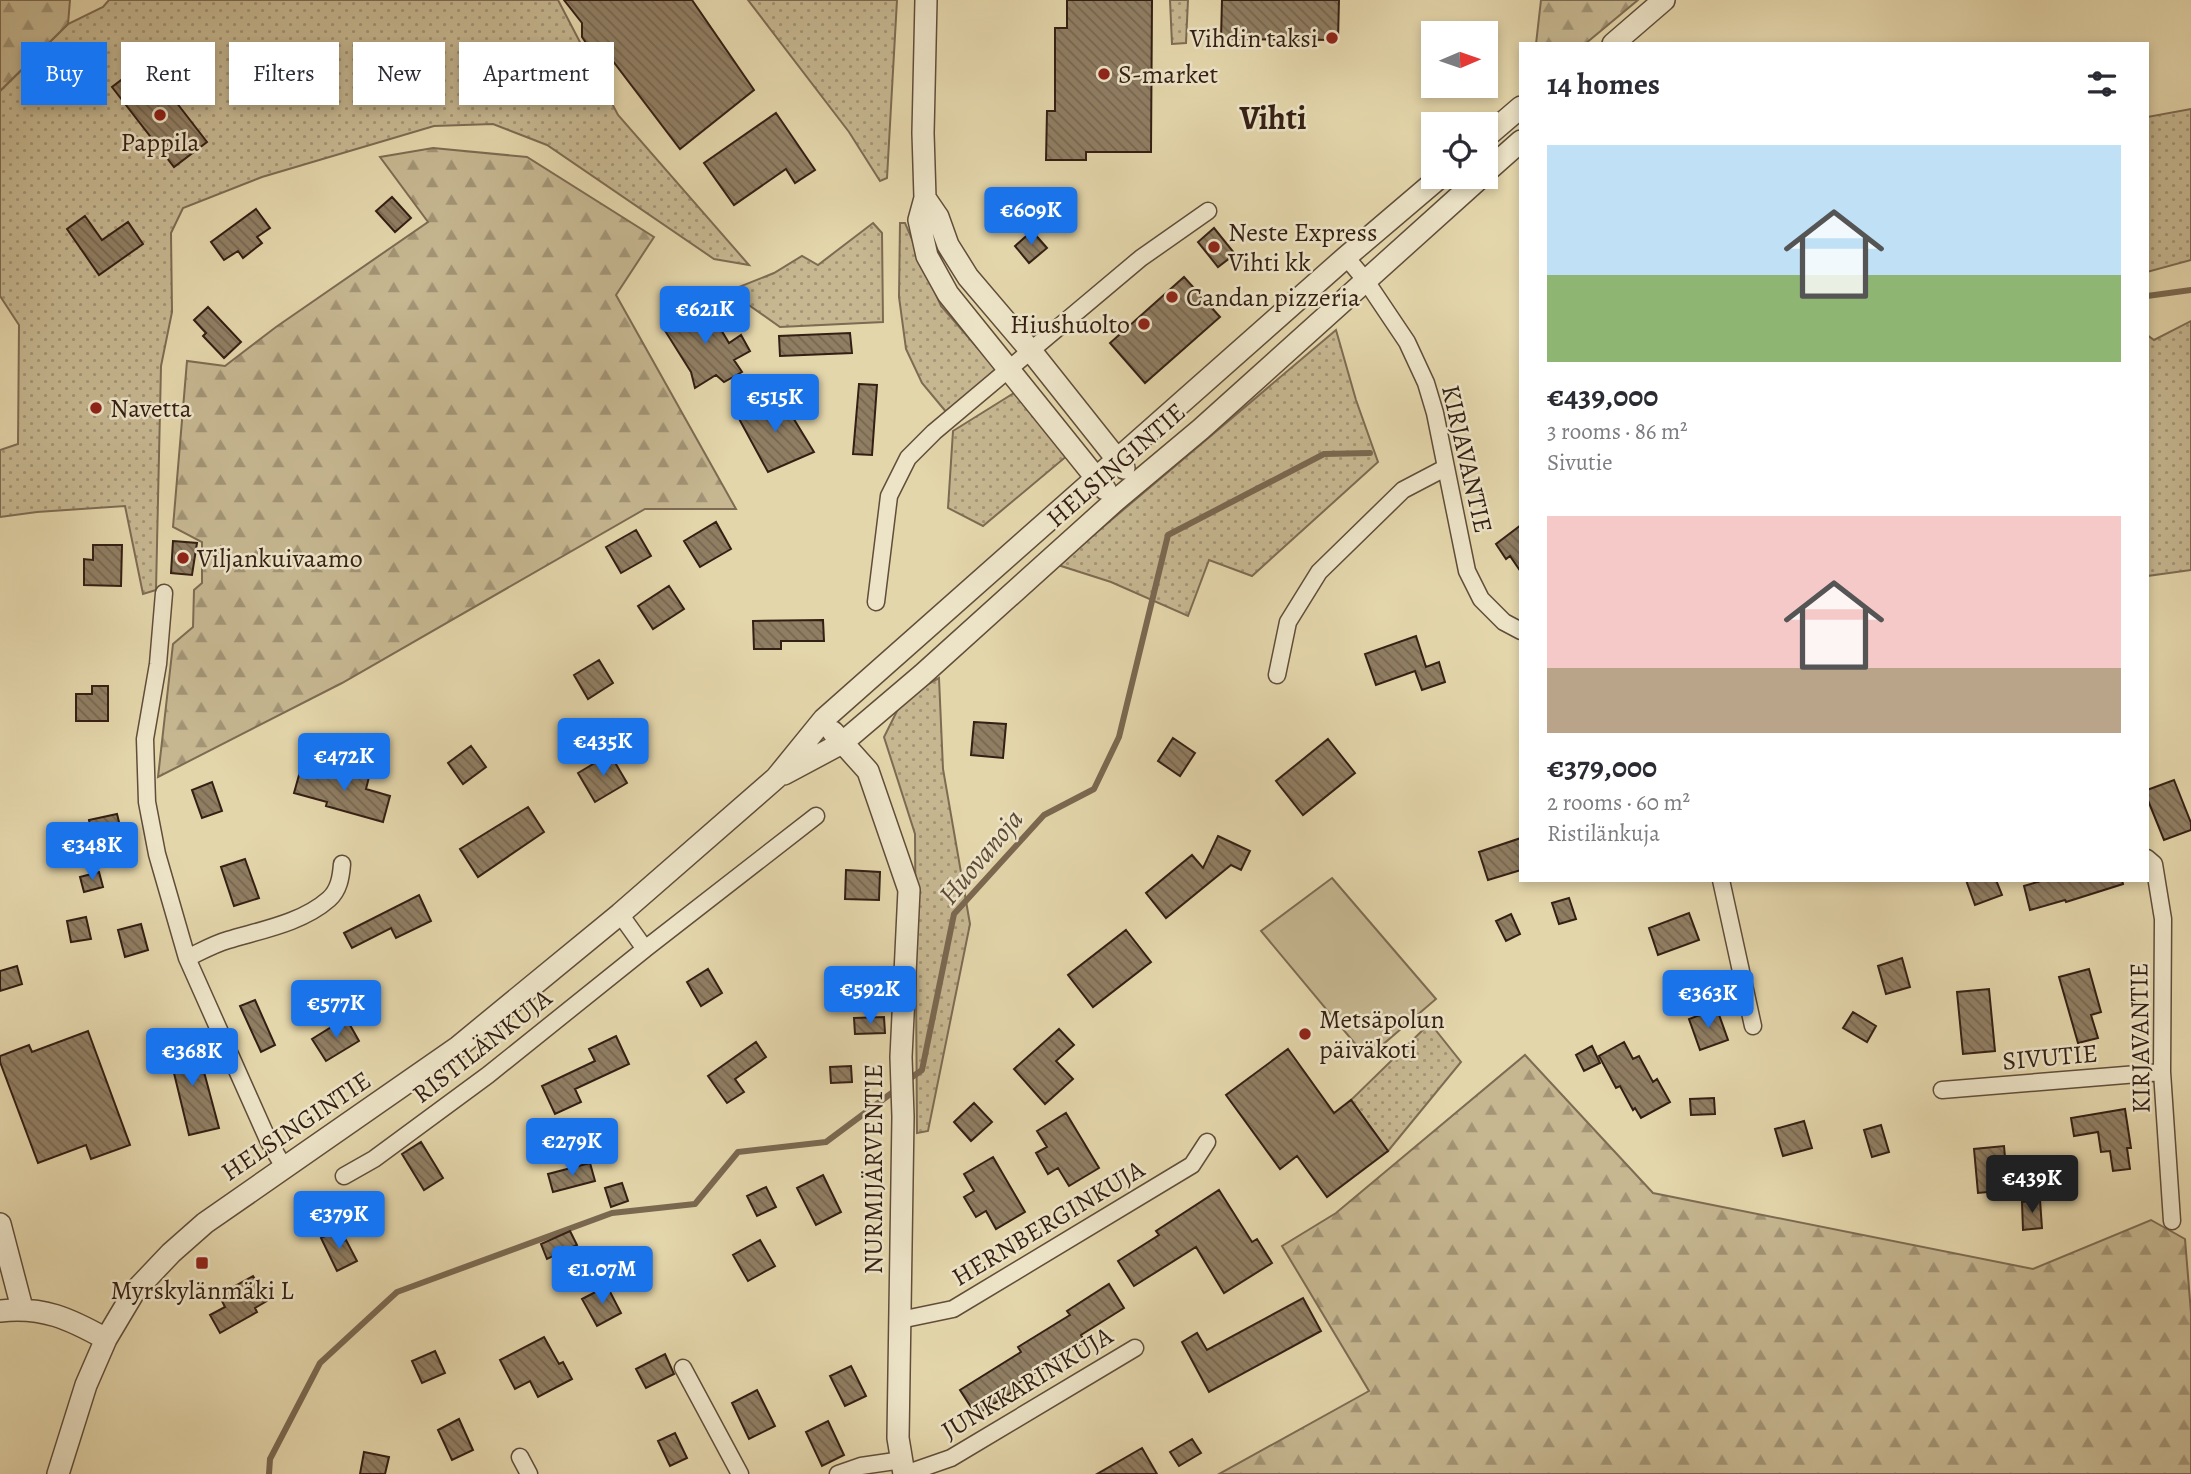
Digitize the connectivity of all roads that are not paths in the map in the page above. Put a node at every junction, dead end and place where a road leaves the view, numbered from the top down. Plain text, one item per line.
1 (926, 0) edge
2 (1664, 0) edge
3 (1616, 42) edge
4 (1519, 109) edge
5 (1498, 127) edge
6 (1519, 143) edge
7 (1498, 161) edge
8 (1426, 189) edge
9 (1468, 189) edge
10 (925, 198) junction
11 (1208, 211) dead end
12 (1346, 257) junction
13 (1366, 281) junction
14 (1031, 351) junction
15 (1010, 369) junction
16 (1117, 458) junction
17 (1445, 468) junction
18 (1095, 477) junction
19 (1134, 485) junction
20 (1115, 501) junction
21 (164, 593) dead end
22 (876, 602) dead end
23 (1519, 630) edge
24 (1277, 675) dead end
25 (824, 719) junction
26 (842, 743) junction
27 (776, 778) junction
28 (816, 816) dead end
29 (2149, 860) edge
30 (342, 864) dead end
31 (1721, 882) edge
32 (620, 914) junction
33 (645, 949) junction
34 (187, 958) junction
35 (1753, 1026) dead end
36 (2162, 1072) junction
37 (1942, 1090) dead end
38 (1208, 1142) dead end
39 (284, 1167) junction
40 (344, 1176) dead end
41 (2172, 1222) dead end
42 (0, 1224) edge
43 (22, 1308) junction
44 (0, 1311) edge
45 (900, 1320) junction
46 (106, 1339) junction
47 (1135, 1348) dead end
48 (683, 1368) dead end
49 (520, 1457) dead end
50 (904, 1470) edge
51 (58, 1474) edge
52 (529, 1474) edge
53 (740, 1474) edge
54 (838, 1474) edge

1 - 10 street
2 - 3 street
4 - 5 street
6 - 7 street
8 - 12 street, HELSINGINTIE
9 - 13 street, HELSINGINTIE
10 - 14 street
10 - 15 street
11 - 14 street
12 - 13 street, KIRJAVANTIE
12 - 16 street, HELSINGINTIE
13 - 17 street, KIRJAVANTIE
13 - 19 street, HELSINGINTIE
14 - 15 street
14 - 16 street
15 - 18 street
15 - 22 street
16 - 18 street, HELSINGINTIE
16 - 19 street
17 - 23 street, KIRJAVANTIE
17 - 24 street
18 - 20 street
18 - 25 street, HELSINGINTIE
19 - 20 street, HELSINGINTIE
20 - 26 street, HELSINGINTIE
21 - 34 street
25 - 26 street, NURMIJÄRVENTIE
25 - 27 street, HELSINGINTIE
26 - 27 street, HELSINGINTIE
26 - 45 street, NURMIJÄRVENTIE
27 - 32 street, HELSINGINTIE
28 - 33 street, RISTILÄNKUJA
29 - 36 street, KIRJAVANTIE
30 - 34 street
31 - 35 street
32 - 33 street
32 - 39 street, HELSINGINTIE
33 - 40 street, RISTILÄNKUJA
34 - 39 street
36 - 37 street, SIVUTIE
36 - 41 street, KIRJAVANTIE
38 - 45 street, HERNBERGINKUJA
39 - 46 street, HELSINGINTIE
42 - 43 street
43 - 44 street
43 - 46 street
45 - 50 street, NURMIJÄRVENTIE
46 - 51 street, HELSINGINTIE
47 - 50 street, JUNKKARINKUJA
48 - 53 street
49 - 52 street
50 - 54 street, JUNKKARINKUJA

